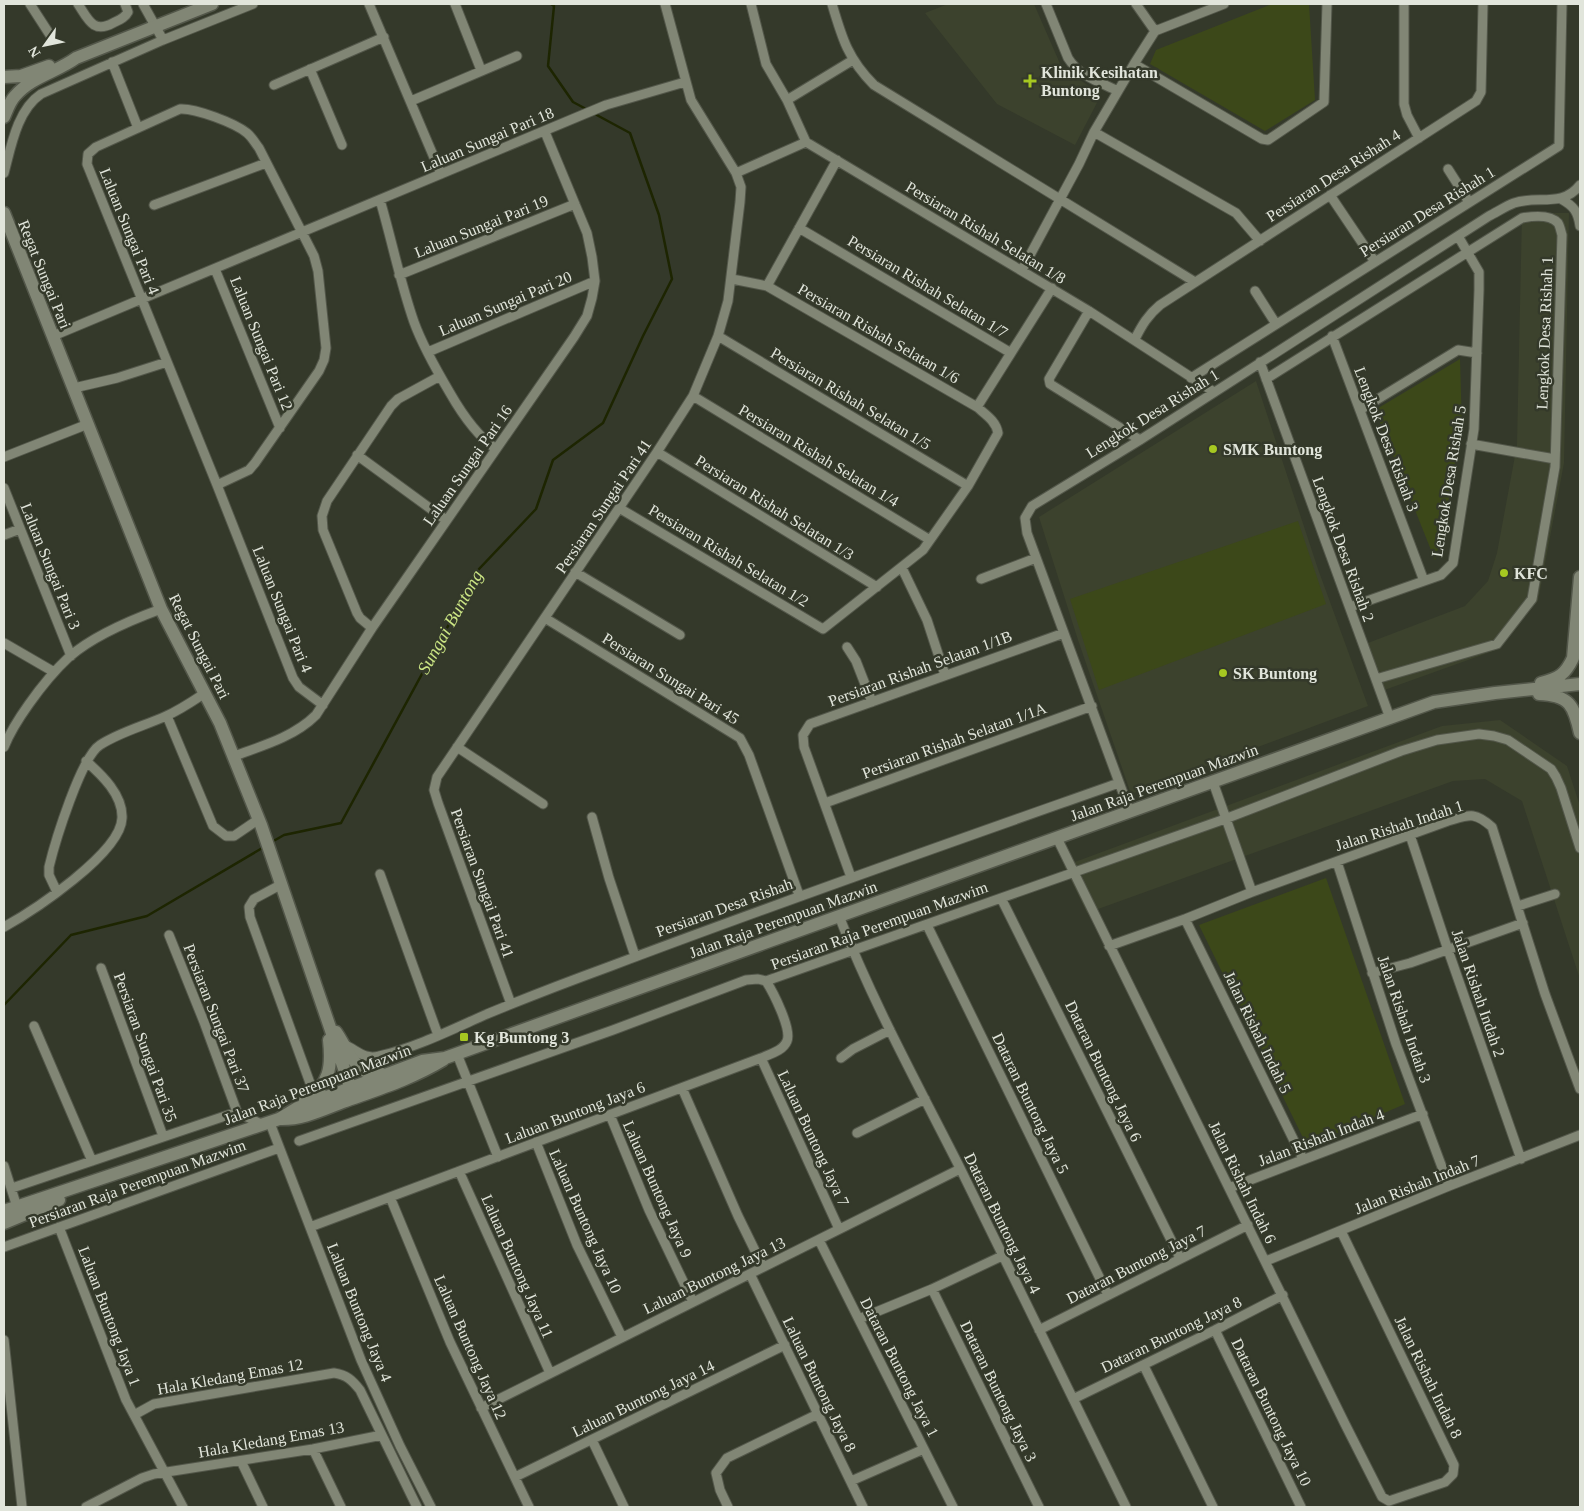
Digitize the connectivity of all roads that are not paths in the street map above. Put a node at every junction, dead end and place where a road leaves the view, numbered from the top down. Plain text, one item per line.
1 (30, 4) edge
2 (78, 4) edge
3 (125, 4) edge
4 (143, 4) edge
5 (212, 4) edge
6 (253, 4) edge
7 (369, 4) edge
8 (455, 4) edge
9 (665, 4) edge
10 (751, 4) edge
11 (832, 4) edge
12 (1046, 4) edge
13 (1136, 4) edge
14 (1222, 4) edge
15 (1327, 4) edge
16 (1404, 4) edge
17 (1483, 4) edge
18 (1562, 4) edge
19 (156, 26) junction
20 (1155, 31) junction
21 (384, 37) junction
22 (52, 38) dead end
23 (163, 40) junction
24 (517, 56) dead end
25 (76, 58) junction
26 (853, 60) junction
27 (112, 62) junction
28 (1134, 64) junction
29 (310, 69) junction
30 (481, 70) junction
31 (4, 76) edge
32 (685, 82) junction
33 (274, 85) dead end
34 (1118, 91) junction
35 (4, 94) edge
36 (787, 100) junction
37 (410, 101) junction
38 (4, 115) edge
39 (138, 128) junction
40 (545, 132) junction
41 (1094, 132) junction
42 (1419, 138) junction
43 (806, 142) junction
44 (342, 145) dead end
45 (837, 160) junction
46 (266, 163) junction
47 (1448, 169) dead end
48 (4, 173) edge
49 (736, 173) junction
50 (441, 174) junction
51 (1580, 185) edge
52 (1330, 195) junction
53 (1561, 199) junction
54 (380, 200) junction
55 (1059, 200) junction
56 (1469, 202) junction
57 (575, 204) junction
58 (154, 205) dead end
59 (4, 213) edge
60 (1580, 226) edge
61 (799, 228) junction
62 (303, 232) junction
63 (1458, 236) junction
64 (1260, 241) junction
65 (1467, 252) junction
66 (1375, 262) junction
67 (215, 269) junction
68 (1022, 270) junction
69 (399, 274) junction
70 (732, 279) junction
71 (594, 281) junction
72 (1195, 282) junction
73 (767, 286) junction
74 (1052, 288) junction
75 (1255, 291) dead end
76 (141, 300) junction
77 (1089, 311) junction
78 (1276, 324) junction
79 (53, 336) junction
80 (718, 336) junction
81 (1332, 336) junction
82 (1135, 339) junction
83 (428, 352) junction
84 (1011, 353) junction
85 (1477, 353) junction
86 (167, 362) junction
87 (1260, 362) junction
88 (440, 376) junction
89 (1191, 378) junction
90 (1266, 379) junction
91 (74, 388) junction
92 (1214, 392) junction
93 (693, 396) junction
94 (977, 407) junction
95 (1360, 410) junction
96 (88, 424) junction
97 (280, 428) junction
98 (1140, 440) junction
99 (1471, 444) junction
100 (496, 449) junction
101 (657, 452) junction
102 (357, 455) junction
103 (4, 456) edge
104 (1555, 459) junction
105 (217, 485) junction
106 (968, 486) junction
107 (4, 488) edge
108 (619, 508) junction
109 (446, 520) junction
110 (20, 529) junction
111 (4, 535) edge
112 (930, 540) junction
113 (1036, 558) junction
114 (902, 568) junction
115 (575, 572) junction
116 (1580, 577) edge
117 (980, 579) dead end
118 (1424, 581) junction
119 (877, 587) junction
120 (1350, 607) junction
121 (161, 609) junction
122 (545, 618) junction
123 (372, 628) junction
124 (1064, 633) junction
125 (680, 635) dead end
126 (4, 643) edge
127 (847, 648) dead end
128 (71, 656) junction
129 (54, 672) junction
130 (945, 675) junction
131 (1376, 680) junction
132 (1580, 684) edge
133 (205, 692) junction
134 (1495, 693) junction
135 (872, 702) junction
136 (323, 705) junction
137 (1092, 706) junction
138 (167, 716) junction
139 (1390, 718) junction
140 (1580, 733) edge
141 (4, 744) edge
142 (457, 747) junction
143 (234, 756) junction
144 (86, 762) junction
145 (1212, 782) junction
146 (1119, 783) junction
147 (542, 804) dead end
148 (825, 804) junction
149 (1130, 812) junction
150 (592, 816) dead end
151 (1225, 818) junction
152 (260, 822) junction
153 (1410, 835) junction
154 (1056, 838) junction
155 (1580, 848) edge
156 (1336, 862) junction
157 (1074, 872) junction
158 (380, 874) dead end
159 (851, 877) junction
160 (282, 884) junction
161 (57, 892) junction
162 (1252, 892) junction
163 (1556, 894) dead end
164 (799, 895) junction
165 (1000, 898) junction
166 (1518, 906) junction
167 (839, 916) junction
168 (1186, 919) junction
169 (1523, 923) junction
170 (927, 925) junction
171 (4, 927) edge
172 (169, 936) dead end
173 (1109, 946) junction
174 (1448, 950) junction
175 (853, 951) junction
176 (635, 956) junction
177 (101, 968) dead end
178 (1372, 973) junction
179 (766, 981) junction
180 (510, 1004) junction
181 (329, 1025) junction
182 (34, 1026) dead end
183 (890, 1030) junction
184 (438, 1035) junction
185 (345, 1045) junction
186 (451, 1056) junction
187 (761, 1058) junction
188 (841, 1058) dead end
189 (396, 1071) junction
190 (468, 1082) junction
191 (682, 1088) junction
192 (1580, 1089) edge
193 (352, 1093) junction
194 (314, 1094) junction
195 (925, 1099) junction
196 (237, 1112) junction
197 (1422, 1114) junction
198 (610, 1115) junction
199 (275, 1120) junction
200 (857, 1133) dead end
201 (1580, 1135) edge
202 (163, 1136) junction
203 (299, 1141) dead end
204 (536, 1142) junction
205 (279, 1148) junction
206 (498, 1156) junction
207 (1303, 1159) junction
208 (1521, 1159) junction
209 (92, 1161) junction
210 (4, 1166) edge
211 (960, 1169) junction
212 (459, 1171) junction
213 (84, 1184) junction
214 (1449, 1186) junction
215 (12, 1188) junction
216 (1230, 1188) junction
217 (390, 1197) junction
218 (17, 1207) junction
219 (4, 1211) edge
220 (4, 1223) edge
221 (1248, 1224) junction
222 (59, 1227) junction
223 (310, 1227) junction
224 (839, 1229) junction
225 (1341, 1231) junction
226 (819, 1240) junction
227 (4, 1247) edge
228 (1002, 1256) junction
229 (1180, 1258) junction
230 (1266, 1261) junction
231 (763, 1267) junction
232 (750, 1274) junction
233 (932, 1289) junction
234 (1108, 1295) junction
235 (1283, 1295) junction
236 (693, 1302) junction
237 (859, 1320) junction
238 (1039, 1330) junction
239 (1215, 1330) junction
240 (622, 1337) junction
241 (4, 1340) edge
242 (785, 1345) junction
243 (1144, 1366) junction
244 (550, 1373) junction
245 (1073, 1399) junction
246 (481, 1408) junction
247 (818, 1414) junction
248 (134, 1415) junction
249 (382, 1435) junction
250 (592, 1440) junction
251 (313, 1449) junction
252 (924, 1449) junction
253 (241, 1461) junction
254 (165, 1472) junction
255 (514, 1477) junction
256 (851, 1481) junction
257 (1389, 1501) joint
258 (22, 1507) edge
259 (86, 1507) edge
260 (183, 1507) edge
261 (263, 1507) edge
262 (341, 1507) edge
263 (417, 1507) edge
264 (431, 1507) edge
265 (529, 1507) edge
266 (624, 1507) edge
267 (728, 1507) edge
268 (863, 1507) edge
269 (953, 1507) edge
270 (1039, 1507) edge
271 (1126, 1507) edge
272 (1213, 1507) edge
273 (1301, 1507) edge

1 - 22 street
2 - 3 street
4 - 19 street
5 - 19 main road
6 - 23 street
7 - 21 street
8 - 30 street
9 - 32 street, Persiaran Sungai Pari 41
10 - 36 street
11 - 26 street
12 - 34 street
13 - 20 street
14 - 20 street
15 - 28 street
16 - 42 street
17 - 42 street, Persiaran Desa Rishah 4
18 - 56 street, Persiaran Desa Rishah 1
19 - 23 street
19 - 25 main road
20 - 28 street
21 - 29 street
21 - 37 street
23 - 27 street
24 - 30 street
25 - 31 main road
25 - 38 main road
26 - 36 street
26 - 55 street
27 - 39 street
27 - 48 street
28 - 34 street
29 - 33 street
29 - 44 street
30 - 37 street
32 - 40 street, Laluan Sungai Pari 18
32 - 49 street, Persiaran Sungai Pari 41
34 - 41 street
35 - 38 main road
36 - 43 street
37 - 50 street
39 - 46 street, Laluan Sungai Pari 4
39 - 76 street, Laluan Sungai Pari 4
40 - 50 street, Laluan Sungai Pari 18
40 - 57 street, Laluan Sungai Pari 16
41 - 55 street
41 - 64 street
42 - 52 street, Persiaran Desa Rishah 4
43 - 45 street, Persiaran Rishah Selatan 1/8
43 - 49 street
45 - 61 street
45 - 68 street, Persiaran Rishah Selatan 1/8
46 - 58 street, Laluan Sungai Pari 4
46 - 62 street, Laluan Sungai Pari 4
47 - 56 street
49 - 70 street, Persiaran Sungai Pari 41
50 - 54 street, Laluan Sungai Pari 18
51 - 53 street
52 - 64 street, Persiaran Desa Rishah 4
52 - 66 street
53 - 60 street
53 - 63 street, Lengkok Desa Rishah 1
54 - 62 street, Laluan Sungai Pari 18
54 - 69 street
55 - 68 street
55 - 72 street
56 - 66 street, Persiaran Desa Rishah 1
57 - 69 street, Laluan Sungai Pari 19
57 - 71 street, Laluan Sungai Pari 16
59 - 79 main road, Regat Sungai Pari
61 - 73 street
61 - 84 street, Persiaran Rishah Selatan 1/7
62 - 67 street, Laluan Sungai Pari 18
62 - 97 street, Laluan Sungai Pari 4
63 - 65 street, Lengkok Desa Rishah 5
63 - 87 street, Lengkok Desa Rishah 1
64 - 72 street, Persiaran Desa Rishah 4
65 - 81 street, Lengkok Desa Rishah 1
65 - 85 street, Lengkok Desa Rishah 5
65 - 104 street, Lengkok Desa Rishah 1
66 - 78 street, Persiaran Desa Rishah 1
67 - 76 street, Laluan Sungai Pari 18
67 - 97 street, Laluan Sungai Pari 12
68 - 74 street, Persiaran Rishah Selatan 1/8
69 - 83 street
70 - 73 street, Persiaran Rishah Selatan 1/6
70 - 80 street, Persiaran Sungai Pari 41
71 - 83 street, Laluan Sungai Pari 20
71 - 100 street, Laluan Sungai Pari 16
72 - 82 street, Persiaran Desa Rishah 4
73 - 94 street, Persiaran Rishah Selatan 1/6
74 - 77 street, Persiaran Rishah Selatan 1/8
74 - 84 street
75 - 78 street
76 - 79 street, Laluan Sungai Pari 18
76 - 86 street, Laluan Sungai Pari 4
77 - 82 street, Persiaran Rishah Selatan 1/8
77 - 98 street
78 - 89 street, Persiaran Desa Rishah 1
79 - 91 main road, Regat Sungai Pari
80 - 93 street, Persiaran Sungai Pari 41
80 - 106 street, Persiaran Rishah Selatan 1/5
81 - 90 street, Lengkok Desa Rishah 1
81 - 95 street, Lengkok Desa Rishah 3
82 - 89 street, Persiaran Rishah Selatan 1/8
83 - 88 street
84 - 94 street, Persiaran Rishah Selatan 1/7
85 - 95 street
85 - 99 street, Lengkok Desa Rishah 5
86 - 91 street
86 - 105 street, Laluan Sungai Pari 4
87 - 90 street, Lengkok Desa Rishah 2
87 - 92 street, Lengkok Desa Rishah 1
88 - 100 street
88 - 102 street
89 - 92 street, Persiaran Rishah Selatan 1/8
90 - 120 street, Lengkok Desa Rishah 2
91 - 96 main road, Regat Sungai Pari
92 - 98 street, Lengkok Desa Rishah 1
93 - 101 street, Persiaran Sungai Pari 41
93 - 112 street, Persiaran Rishah Selatan 1/4
94 - 106 street, Persiaran Rishah Selatan 1/6
95 - 118 street, Lengkok Desa Rishah 3
96 - 103 street
96 - 121 main road, Regat Sungai Pari
97 - 105 street, Laluan Sungai Pari 4
98 - 113 street, Lengkok Desa Rishah 1
99 - 104 street
99 - 118 street, Lengkok Desa Rishah 5
100 - 109 street, Laluan Sungai Pari 16
101 - 108 street, Persiaran Sungai Pari 41
101 - 119 street, Persiaran Rishah Selatan 1/3
102 - 109 street
102 - 123 street
104 - 131 street, Lengkok Desa Rishah 1
105 - 136 street, Laluan Sungai Pari 4
106 - 112 street
107 - 110 street, Laluan Sungai Pari 3
108 - 115 street, Persiaran Sungai Pari 41
108 - 119 street, Persiaran Rishah Selatan 1/2
109 - 123 street, Laluan Sungai Pari 16
110 - 111 street
110 - 128 street, Laluan Sungai Pari 3
112 - 114 street
113 - 117 street
113 - 124 street
114 - 119 street
114 - 130 street
115 - 122 street, Persiaran Sungai Pari 41
115 - 125 street
116 - 134 main road
118 - 120 street, Lengkok Desa Rishah 5
120 - 131 street, Lengkok Desa Rishah 2
121 - 128 street, Laluan Sungai Pari 3
121 - 133 main road, Regat Sungai Pari
122 - 142 street, Persiaran Sungai Pari 41
122 - 164 street, Persiaran Sungai Pari 45
123 - 136 street, Laluan Sungai Pari 16
124 - 130 street, Persiaran Rishah Selatan 1/1B
124 - 137 street
126 - 129 street
127 - 135 street
128 - 129 street, Laluan Sungai Pari 3
129 - 141 street, Laluan Sungai Pari 3
130 - 135 street, Persiaran Rishah Selatan 1/1B
131 - 139 street, Lengkok Desa Rishah 2
132 - 134 main road, Jalan Raja Perempuan Mazwin
133 - 138 street
133 - 143 main road, Regat Sungai Pari
134 - 139 main road, Jalan Raja Perempuan Mazwin
134 - 140 main road
135 - 148 street, Persiaran Rishah Selatan 1/1B
136 - 143 street, Laluan Sungai Pari 16
137 - 146 street
137 - 148 street, Persiaran Rishah Selatan 1/1A
138 - 144 street
138 - 152 street
139 - 145 main road, Jalan Raja Perempuan Mazwin
142 - 147 street
142 - 180 street, Persiaran Sungai Pari 41
143 - 152 main road, Regat Sungai Pari
144 - 161 street
144 - 161 street
145 - 149 main road, Jalan Raja Perempuan Mazwin
145 - 151 street
146 - 149 street
146 - 159 street, Persiaran Desa Rishah
148 - 159 street
149 - 154 main road, Jalan Raja Perempuan Mazwin
150 - 176 street
151 - 155 street, Persiaran Raja Perempuan Mazwim
151 - 157 street, Persiaran Raja Perempuan Mazwim
151 - 162 street
152 - 160 main road, Regat Sungai Pari
153 - 156 street, Jalan Rishah Indah 1
153 - 166 street, Jalan Rishah Indah 1
153 - 174 street, Jalan Rishah Indah 2
154 - 157 street, Jalan Rishah Indah 6
154 - 167 main road, Jalan Raja Perempuan Mazwin
156 - 162 street, Jalan Rishah Indah 1
156 - 178 street, Jalan Rishah Indah 3
157 - 165 street, Persiaran Raja Perempuan Mazwim
157 - 173 street, Jalan Rishah Indah 6
158 - 184 street
159 - 164 street, Persiaran Desa Rishah
160 - 181 main road, Regat Sungai Pari
160 - 194 street
161 - 171 street
162 - 168 street, Jalan Rishah Indah 1
163 - 166 street
164 - 176 street, Persiaran Desa Rishah
165 - 170 street, Persiaran Raja Perempuan Mazwim
165 - 229 street, Dataran Buntong Jaya 6
166 - 169 street, Jalan Rishah Indah 1
167 - 175 street, Dataran Buntong Jaya 4
167 - 186 main road, Jalan Raja Perempuan Mazwin
168 - 173 street, Jalan Rishah Indah 1
168 - 207 street, Jalan Rishah Indah 5
169 - 174 street
169 - 192 street, Jalan Rishah Indah 1
170 - 175 street, Persiaran Raja Perempuan Mazwim
170 - 234 street, Dataran Buntong Jaya 5
172 - 196 street, Persiaran Sungai Pari 37
173 - 216 street, Jalan Rishah Indah 6
174 - 178 street
174 - 208 street, Jalan Rishah Indah 2
175 - 179 street, Persiaran Raja Perempuan Mazwim
175 - 183 street, Dataran Buntong Jaya 4
176 - 180 street, Persiaran Desa Rishah
177 - 202 street, Persiaran Sungai Pari 35
178 - 197 street, Jalan Rishah Indah 3
179 - 187 street, Laluan Buntong Jaya 6
179 - 190 street, Persiaran Raja Perempuan Mazwim
180 - 184 street, Persiaran Desa Rishah
181 - 185 main road
181 - 193 main road, Regat Sungai Pari
181 - 194 main road
182 - 209 street
183 - 188 street
183 - 195 street, Dataran Buntong Jaya 4
184 - 185 street, Persiaran Desa Rishah
185 - 189 main road
186 - 189 main road, Jalan Raja Perempuan Mazwin
186 - 190 street
186 - 193 main road
187 - 191 street, Laluan Buntong Jaya 6
187 - 224 street, Laluan Buntong Jaya 7
189 - 193 main road, Jalan Raja Perempuan Mazwin
190 - 203 street, Persiaran Raja Perempuan Mazwim
190 - 206 street
191 - 198 street, Laluan Buntong Jaya 6
191 - 231 street
193 - 199 main road
194 - 199 main road
195 - 200 street
195 - 211 street, Dataran Buntong Jaya 4
196 - 199 street
196 - 202 street
197 - 207 street, Jalan Rishah Indah 4
197 - 214 street, Jalan Rishah Indah 3
198 - 204 street, Laluan Buntong Jaya 6
198 - 236 street, Laluan Buntong Jaya 9
199 - 205 street, Laluan Buntong Jaya 4
199 - 213 main road, Jalan Raja Perempuan Mazwin
201 - 208 street, Jalan Rishah Indah 7
202 - 209 street
204 - 206 street, Laluan Buntong Jaya 6
204 - 240 street, Laluan Buntong Jaya 10
205 - 222 street, Persiaran Raja Perempuan Mazwim
205 - 223 street, Laluan Buntong Jaya 4
206 - 212 street, Laluan Buntong Jaya 6
207 - 216 street, Jalan Rishah Indah 4
208 - 214 street, Jalan Rishah Indah 7
209 - 215 street
210 - 215 street
211 - 224 street, Laluan Buntong Jaya 13
211 - 228 street, Dataran Buntong Jaya 4
212 - 217 street, Laluan Buntong Jaya 6
212 - 244 street, Laluan Buntong Jaya 11
213 - 218 main road, Jalan Raja Perempuan Mazwin
213 - 220 main road
214 - 225 street, Jalan Rishah Indah 7
215 - 218 street
216 - 221 street, Jalan Rishah Indah 6
217 - 223 street, Laluan Buntong Jaya 6
217 - 246 street, Laluan Buntong Jaya 12
218 - 219 main road, Jalan Raja Perempuan Mazwin
221 - 229 street, Dataran Buntong Jaya 7
221 - 230 street, Jalan Rishah Indah 6
222 - 227 street, Persiaran Raja Perempuan Mazwim
222 - 248 street, Laluan Buntong Jaya 1
223 - 264 street, Laluan Buntong Jaya 4
224 - 226 street, Laluan Buntong Jaya 13
225 - 230 street, Jalan Rishah Indah 7
225 - 257 street, Jalan Rishah Indah 8
226 - 231 street, Laluan Buntong Jaya 13
226 - 237 street, Dataran Buntong Jaya 1
228 - 233 street
228 - 238 street, Dataran Buntong Jaya 4
229 - 234 street, Dataran Buntong Jaya 7
230 - 235 street, Jalan Rishah Indah 6
231 - 232 street, Laluan Buntong Jaya 13
232 - 236 street, Laluan Buntong Jaya 13
232 - 242 street, Laluan Buntong Jaya 8
233 - 237 street
233 - 270 street, Dataran Buntong Jaya 3
234 - 238 street, Dataran Buntong Jaya 7
235 - 239 street, Dataran Buntong Jaya 8
235 - 257 street, Jalan Rishah Indah 6
236 - 240 street, Laluan Buntong Jaya 13
237 - 252 street, Dataran Buntong Jaya 1
238 - 245 street, Dataran Buntong Jaya 4
239 - 243 street, Dataran Buntong Jaya 8
239 - 273 street, Dataran Buntong Jaya 10
240 - 244 street, Laluan Buntong Jaya 13
241 - 258 street
242 - 247 street, Laluan Buntong Jaya 8
242 - 250 street, Laluan Buntong Jaya 14
243 - 245 street, Dataran Buntong Jaya 8
243 - 272 street
244 - 246 street, Laluan Buntong Jaya 13
245 - 271 street, Dataran Buntong Jaya 4
246 - 255 street, Laluan Buntong Jaya 12
247 - 256 street, Laluan Buntong Jaya 8
247 - 267 street
248 - 249 street, Hala Kledang Emas 12
248 - 254 street, Laluan Buntong Jaya 1
249 - 251 street, Hala Kledang Emas 13
249 - 263 street
250 - 255 street, Laluan Buntong Jaya 14
250 - 266 street
251 - 253 street, Hala Kledang Emas 13
251 - 262 street
252 - 256 street
252 - 269 street, Dataran Buntong Jaya 1
253 - 254 street, Hala Kledang Emas 13
253 - 261 street
254 - 259 street, Hala Kledang Emas 13
254 - 260 street, Laluan Buntong Jaya 1
255 - 265 street, Laluan Buntong Jaya 12
256 - 268 street, Laluan Buntong Jaya 8

